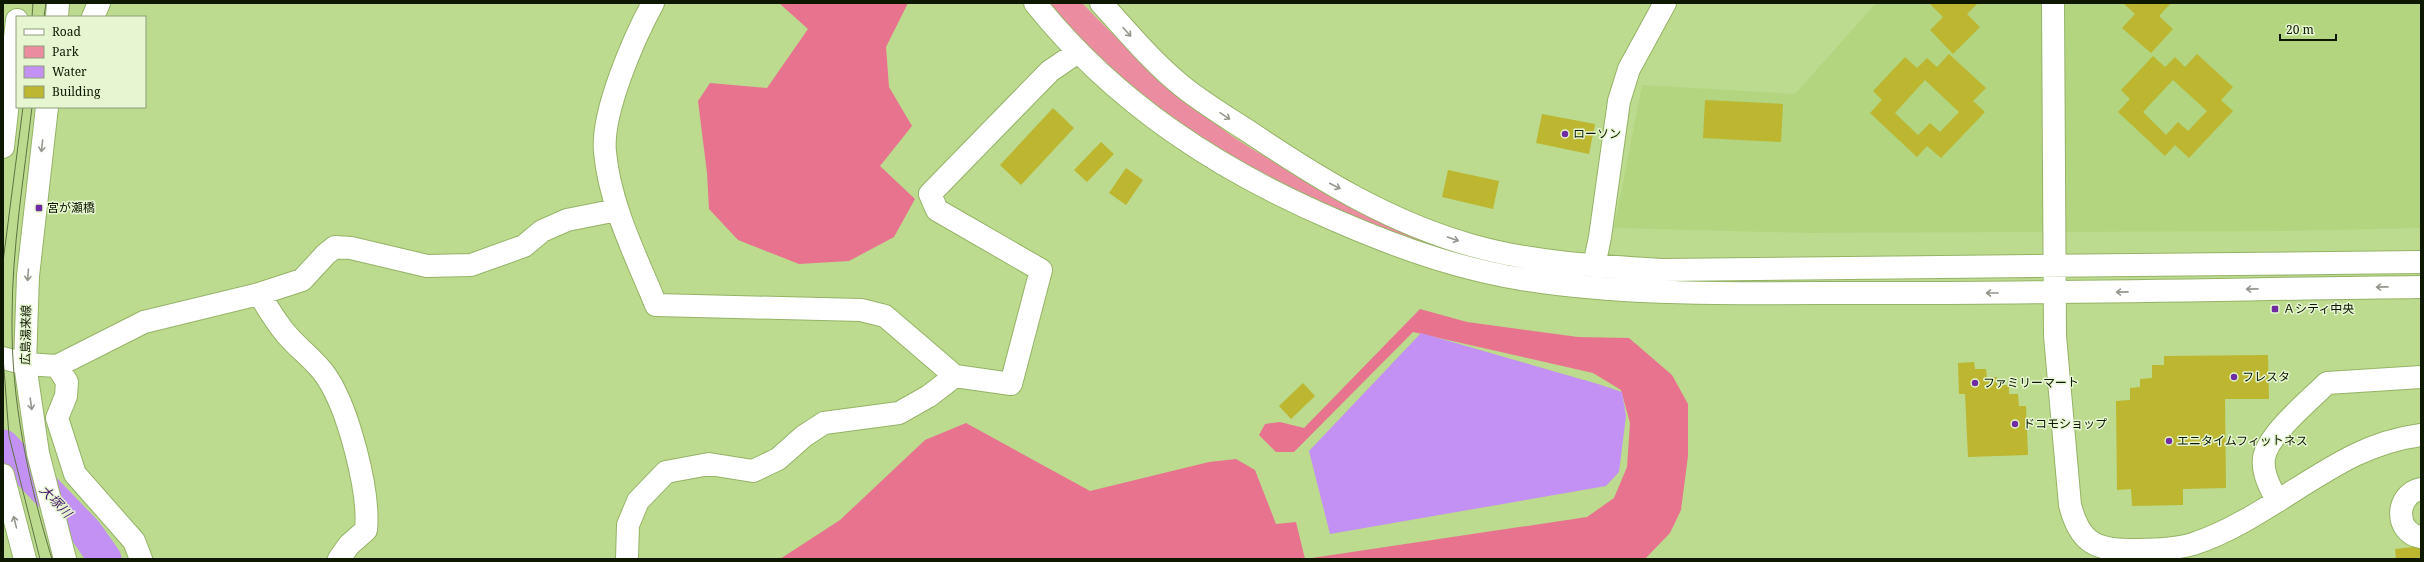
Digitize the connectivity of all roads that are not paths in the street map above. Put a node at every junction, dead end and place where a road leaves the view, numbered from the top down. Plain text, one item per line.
1 (19, 3) edge
2 (58, 3) edge
3 (99, 3) edge
4 (653, 3) edge
5 (1035, 3) edge
6 (1101, 3) edge
7 (2053, 3) edge
8 (1656, 6) edge
9 (17, 16) edge
10 (57, 16) edge
11 (93, 16) edge
12 (16, 27) edge
13 (1078, 52) junction
14 (47, 108) edge
15 (3, 147) edge
16 (617, 210) junction
17 (2421, 262) edge
18 (1594, 266) junction
19 (2054, 267) junction
20 (2421, 286) edge
21 (2054, 292) junction
22 (259, 294) junction
23 (3, 358) edge
24 (25, 364) junction
25 (57, 366) junction
26 (955, 376) junction
27 (2421, 377) edge
28 (2421, 435) edge
29 (3, 475) edge
30 (2421, 489) edge
31 (2278, 502) junction
32 (2421, 537) edge
33 (25, 559) edge
34 (65, 559) edge
35 (140, 559) edge
36 (339, 559) edge
37 (627, 559) edge

1 - 9 street
2 - 10 street
3 - 11 street
4 - 16 street
5 - 13 street
6 -> 18 street
7 - 19 street
8 - 18 street
12 - 15 street
21 -> 13 street
13 - 26 street
14 -> 24 street, 広島湯来線
16 - 22 street
16 - 26 street
17 - 19 street
18 - 19 street
19 - 21 street
20 -> 21 street
21 - 31 street
22 - 25 street
22 - 36 street
23 - 24 street
24 - 25 street
24 -> 34 street, 広島湯来線
25 - 35 street
26 - 37 street
27 - 31 street
28 - 31 street
33 -> 29 street
30 - 32 street

